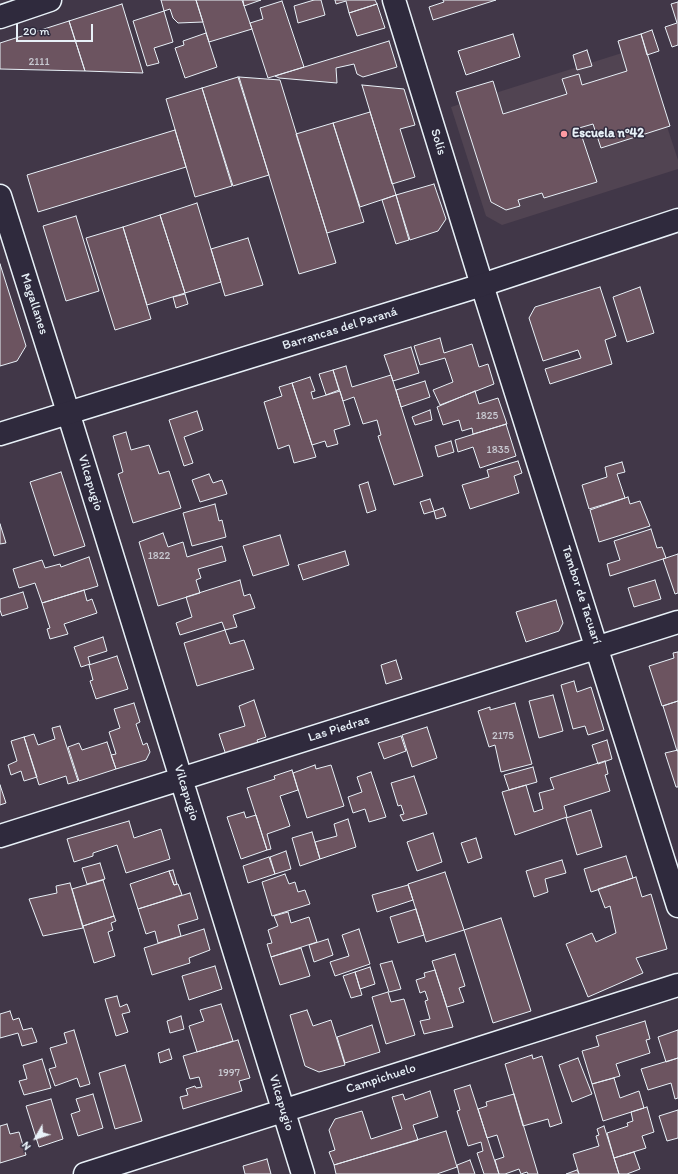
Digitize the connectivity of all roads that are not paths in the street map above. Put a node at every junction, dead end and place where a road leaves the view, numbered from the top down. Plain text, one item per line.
1 (50, 0) edge
2 (394, 0) edge
3 (0, 17) edge
4 (0, 196) edge
5 (678, 220) edge
6 (482, 284) junction
7 (68, 412) junction
8 (0, 434) edge
9 (678, 622) edge
10 (597, 648) junction
11 (181, 778) junction
12 (0, 836) edge
13 (678, 906) edge
14 (678, 985) edge
15 (283, 1110) junction
16 (85, 1174) edge
17 (303, 1174) edge

1 - 3 street
2 - 6 street, Solís
4 - 7 street, Magallanes
5 - 6 street, Barrancas del Paraná
6 - 7 street, Barrancas del Paraná
6 - 10 street, Tambor de Tacuarí
7 - 8 street, Barrancas del Paraná
7 - 11 street, Vilcapugio
9 - 10 street, Las Piedras
10 - 11 street, Las Piedras
10 - 13 street, Tambor de Tacuarí
11 - 12 street, Las Piedras
11 - 15 street, Vilcapugio
14 - 15 street, Campichuelo
15 - 16 street, Campichuelo
15 - 17 street, Vilcapugio

